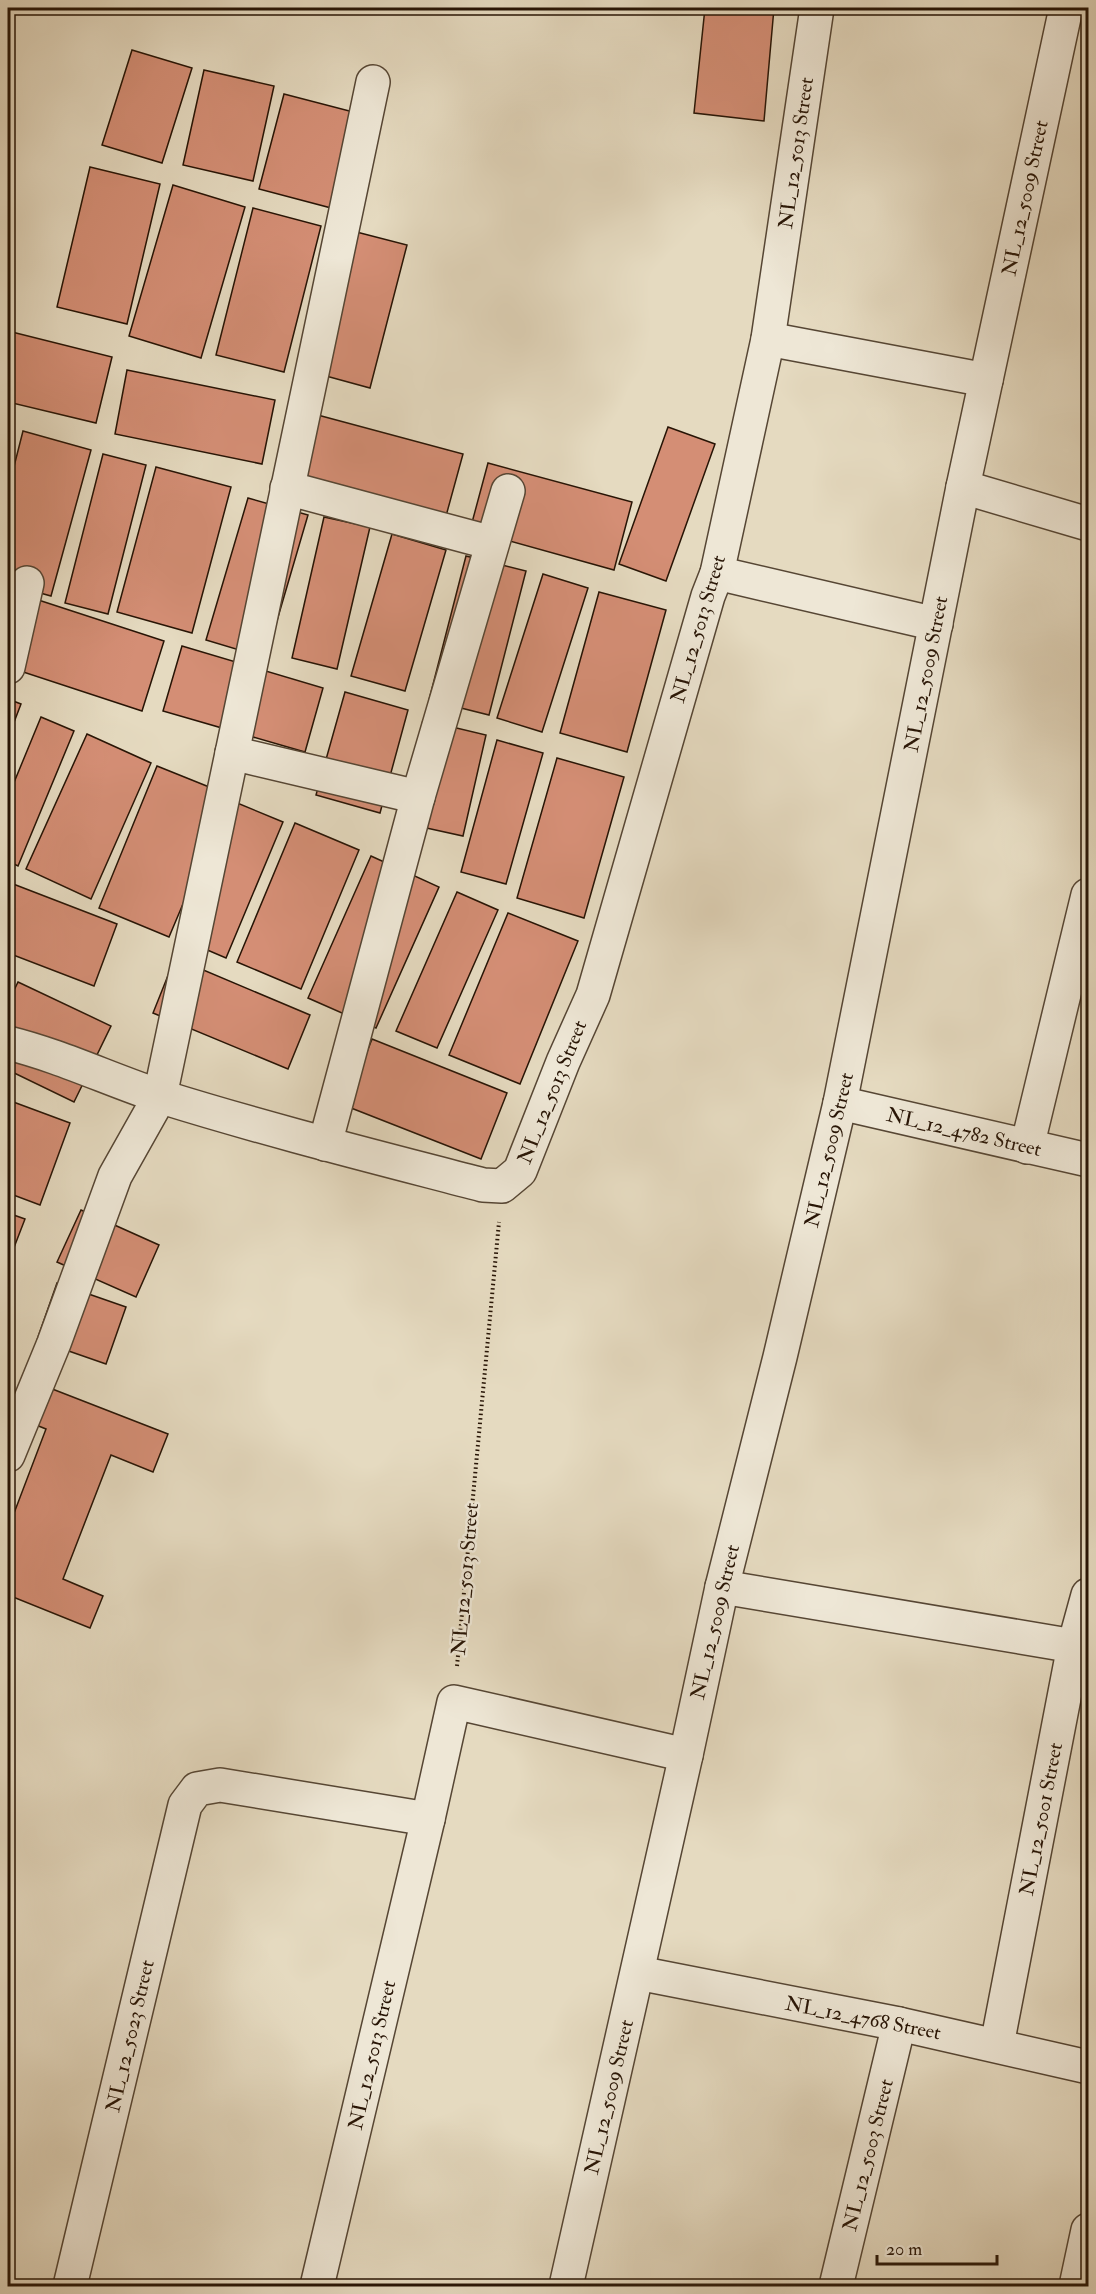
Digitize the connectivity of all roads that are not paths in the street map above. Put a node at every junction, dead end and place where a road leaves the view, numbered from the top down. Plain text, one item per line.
1 (817, 8) edge
2 (1066, 8) edge
3 (373, 82) dead end
4 (768, 339) junction
5 (986, 380) junction
6 (963, 487) junction
7 (287, 488) junction
8 (508, 491) dead end
9 (1089, 524) edge
10 (492, 543) junction
11 (717, 573) junction
12 (27, 583) dead end
13 (936, 624) junction
14 (8, 667) edge
15 (232, 753) junction
16 (418, 797) junction
17 (1089, 895) edge
18 (8, 1043) edge
19 (160, 1096) junction
20 (840, 1103) junction
21 (324, 1144) junction
22 (1027, 1147) junction
23 (1089, 1160) edge
24 (8, 1455) edge
25 (722, 1587) junction
26 (1089, 1595) edge
27 (1074, 1646) junction
28 (686, 1755) junction
29 (428, 1819) junction
30 (638, 1973) junction
31 (899, 2024) junction
32 (997, 2045) junction
33 (1089, 2067) edge
34 (1089, 2230) edge
35 (70, 2286) edge
36 (317, 2286) edge
37 (566, 2286) edge
38 (836, 2286) edge
39 (1076, 2286) edge

1 - 4 street, NL_12_5013 Street
2 - 5 street, NL_12_5009 Street
3 - 7 street
4 - 5 street
4 - 11 street, NL_12_5013 Street
5 - 6 street, NL_12_5009 Street
6 - 9 street
6 - 13 street, NL_12_5009 Street
7 - 10 street
7 - 15 street
8 - 10 street
10 - 16 street
11 - 13 street
11 - 21 street, NL_12_5013 Street
12 - 14 street
13 - 20 street, NL_12_5009 Street
15 - 16 street
15 - 19 street
16 - 21 street
17 - 22 street
18 - 19 street
19 - 21 street
19 - 24 street
20 - 22 street, NL_12_4782 Street
20 - 25 street, NL_12_5009 Street
22 - 23 street, NL_12_4782 Street
25 - 27 street
25 - 28 street, NL_12_5009 Street
26 - 27 street, NL_12_5001 Street
27 - 32 street, NL_12_5001 Street
28 - 29 street, NL_12_5013 Street
28 - 30 street, NL_12_5009 Street
29 - 35 street, NL_12_5023 Street
29 - 36 street, NL_12_5013 Street
30 - 31 street, NL_12_4768 Street
30 - 37 street, NL_12_5009 Street
31 - 32 street, NL_12_4768 Street
31 - 38 street, NL_12_5003 Street
32 - 33 street, NL_12_4768 Street
34 - 39 street

